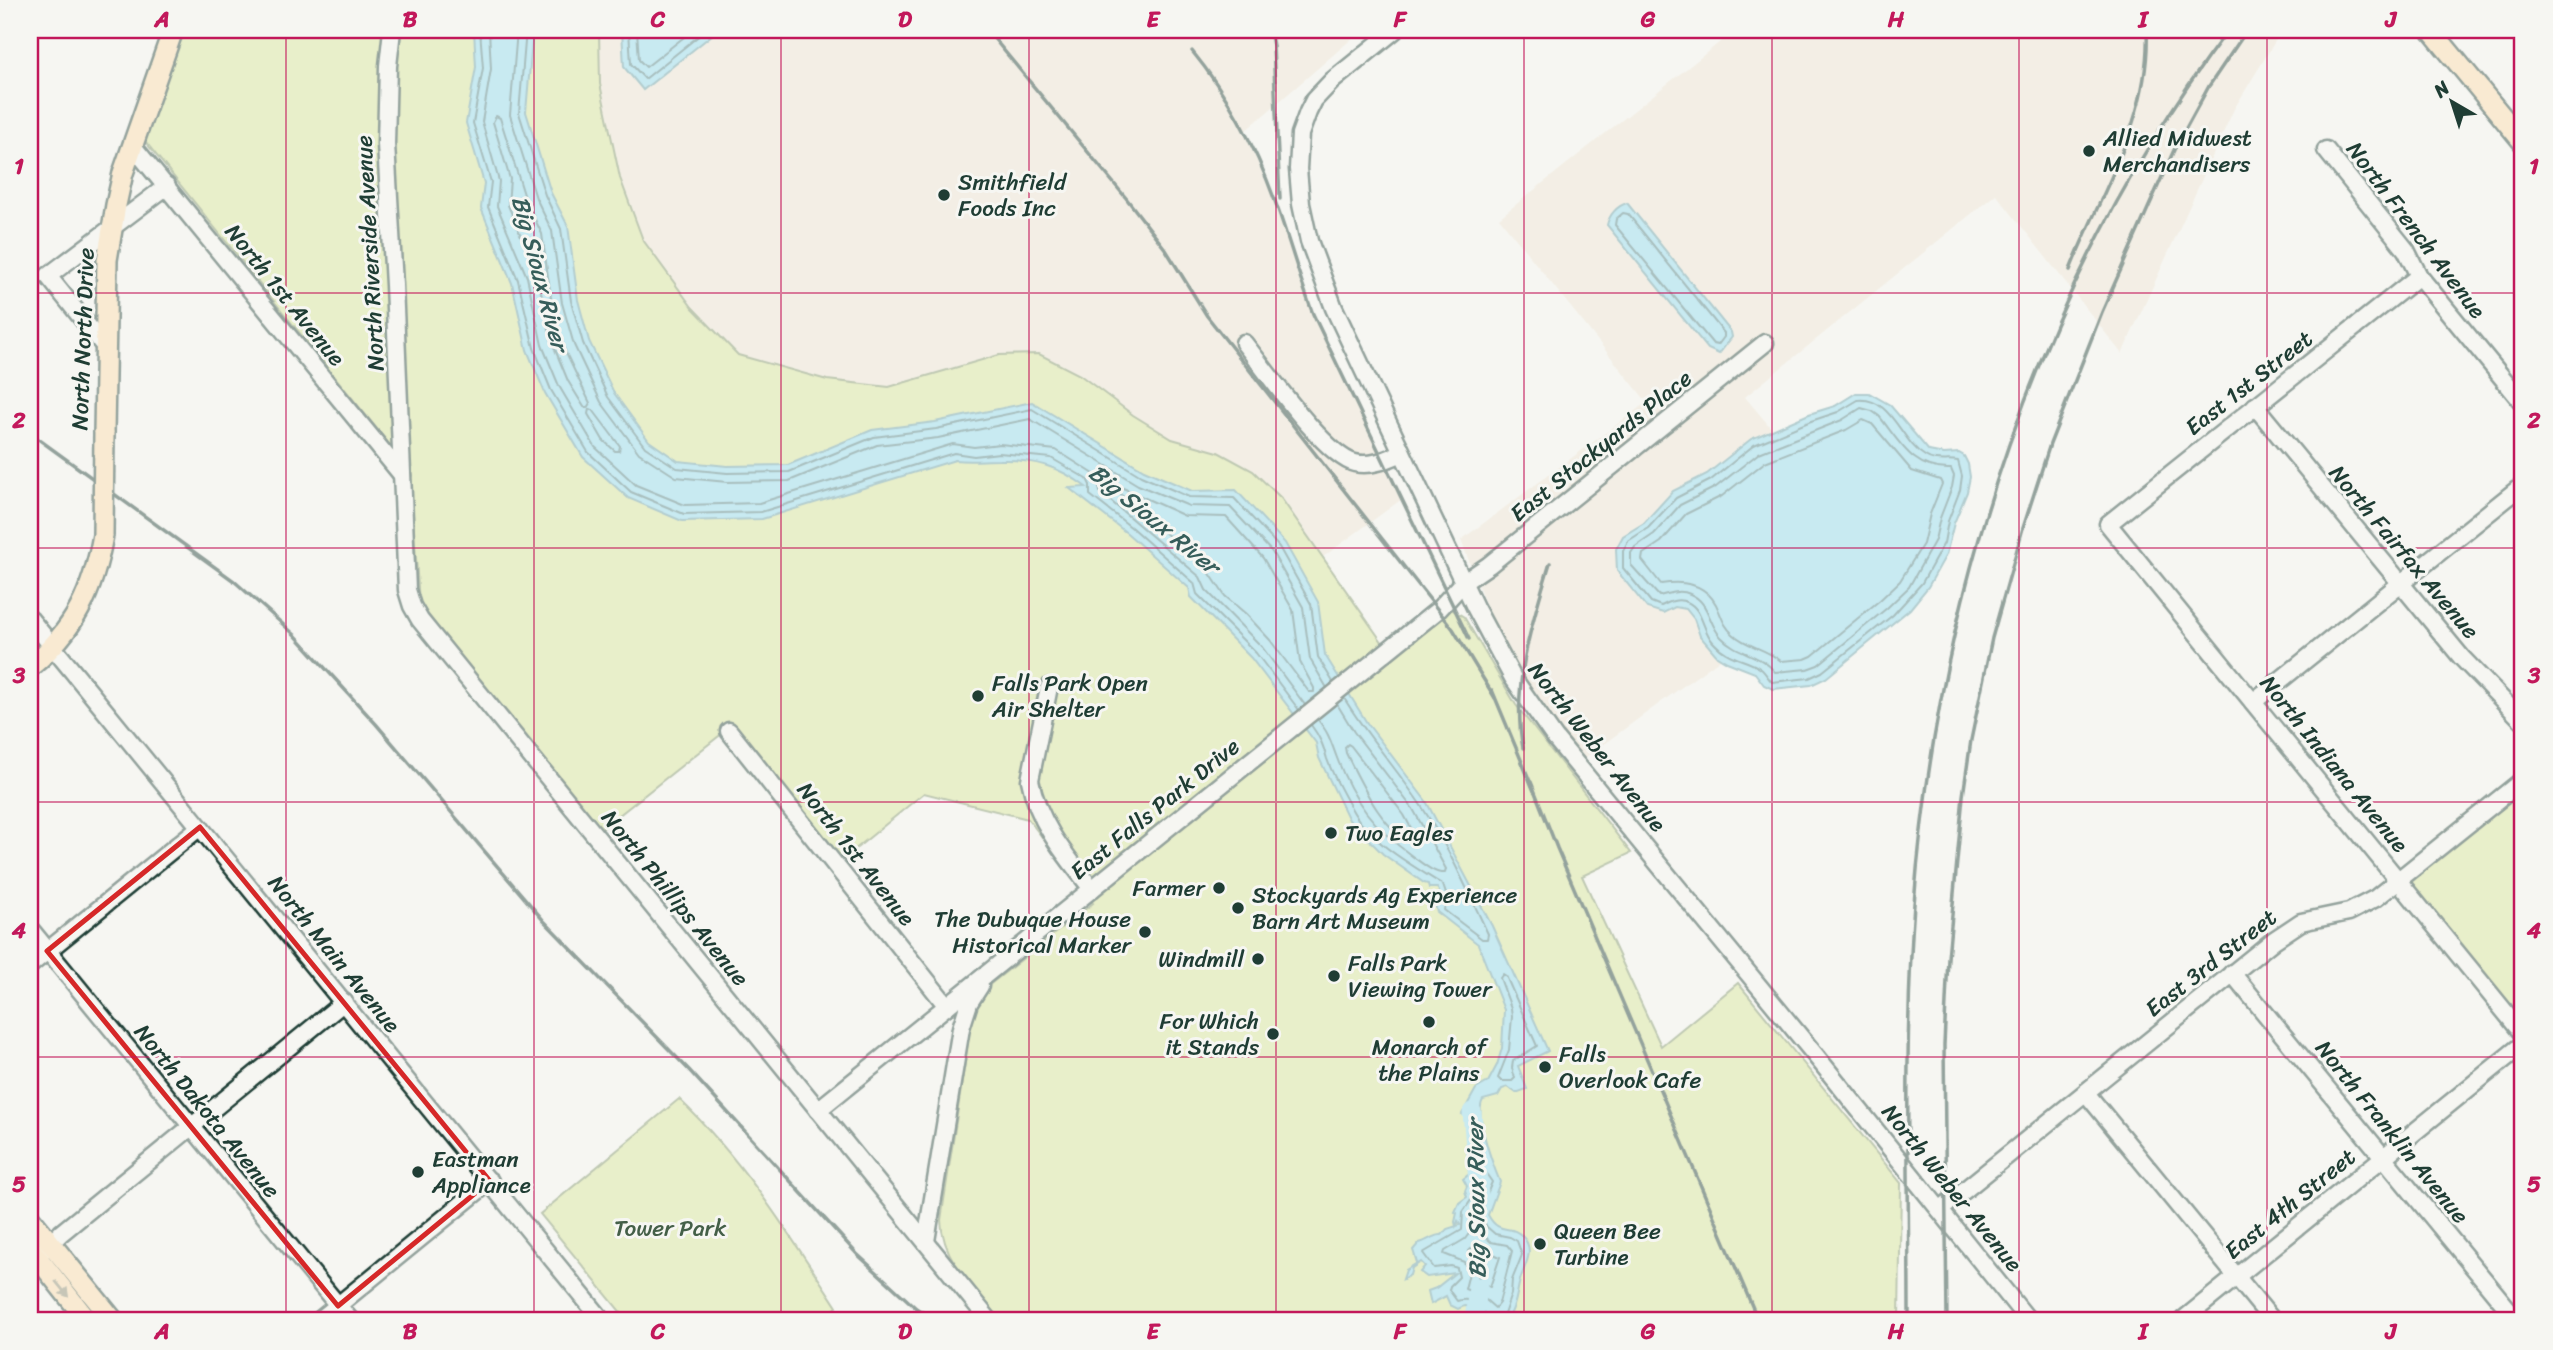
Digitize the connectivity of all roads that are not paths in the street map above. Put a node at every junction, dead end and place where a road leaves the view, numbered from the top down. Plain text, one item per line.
1 (173, 30) edge
2 (392, 30) edge
3 (1395, 30) edge
4 (2431, 30) edge
5 (2523, 142) edge
6 (132, 145) junction
7 (2326, 150) dead end
8 (167, 186) junction
9 (113, 227) junction
10 (2419, 276) junction
11 (1244, 343) dead end
12 (1765, 343) dead end
13 (105, 347) junction
14 (2523, 403) edge
15 (2255, 406) junction
16 (1402, 453) junction
17 (402, 475) junction
18 (2523, 485) edge
19 (2108, 524) joint
20 (1464, 582) junction
21 (2400, 584) junction
22 (30, 619) edge
23 (53, 647) junction
24 (30, 667) edge
25 (1049, 688) dead end
26 (2253, 702) junction
27 (2523, 721) edge
28 (729, 731) dead end
29 (2523, 780) edge
30 (200, 827) junction
31 (2399, 880) junction
32 (1092, 889) junction
33 (30, 929) edge
34 (47, 951) junction
35 (30, 965) edge
36 (2232, 973) junction
37 (986, 974) junction
38 (344, 1002) junction
39 (947, 1006) junction
40 (2523, 1034) edge
41 (2523, 1044) edge
42 (2086, 1093) junction
43 (818, 1110) junction
44 (191, 1127) junction
45 (2383, 1158) junction
46 (490, 1181) junction
47 (1940, 1210) junction
48 (30, 1218) edge
49 (926, 1241) junction
50 (37, 1253) edge
51 (2236, 1277) junction
52 (338, 1306) junction
53 (88, 1320) edge
54 (113, 1320) edge
55 (320, 1320) edge
56 (350, 1320) edge
57 (602, 1320) edge
58 (989, 1320) edge
59 (2028, 1320) edge
60 (2183, 1320) edge
61 (2272, 1320) edge
62 (2517, 1320) edge

1 - 6 main road, North North Drive
2 - 17 street, North Riverside Avenue
3 - 16 street, North Weber Avenue
4 - 5 main road
6 - 8 street, North 1st Avenue
6 - 9 main road, North North Drive
7 - 10 street, North French Avenue
8 - 9 street
8 - 17 street, North 1st Avenue
9 - 13 main road, North North Drive
9 - 13 street
10 - 14 street, North French Avenue
10 - 15 street, East 1st Street
11 - 16 street
12 - 20 street, East Stockyards Place
13 - 23 main road, North North Drive, bridge
15 - 19 street, East 1st Street
15 - 21 street, North Fairfax Avenue
16 - 20 street, North Weber Avenue
17 - 43 street, North Phillips Avenue
18 - 21 street
19 - 26 street, North Indiana Avenue
20 - 32 street, East Falls Park Drive
20 - 47 street, North Weber Avenue
21 - 26 street
21 - 27 street, North Fairfax Avenue
22 - 23 street, North Main Avenue
23 - 24 main road, North North Drive
23 - 30 street, North Main Avenue
25 - 32 street
26 - 31 street, North Indiana Avenue
28 - 39 street, North 1st Avenue
29 - 31 street, East 3rd Street
30 - 34 street
30 - 38 street, North Main Avenue
31 - 36 street, East 3rd Street
31 - 40 street, North Indiana Avenue
32 - 37 street, East Falls Park Drive
33 - 34 street, North Dakota Avenue
34 - 35 street
34 - 44 street, North Dakota Avenue
36 - 42 street, East 3rd Street
36 - 45 street, North Franklin Avenue
37 - 39 street
37 - 49 street, East Falls Park Drive
38 - 44 street
38 - 46 street, North Main Avenue
39 - 43 street
41 - 45 street, East 4th Street
42 - 47 street, East 3rd Street
42 - 51 street
43 - 49 street, North Phillips Avenue
44 - 50 street
44 - 52 street, North Dakota Avenue
45 - 51 street, East 4th Street
45 - 62 street, North Franklin Avenue
46 - 52 street
46 - 57 street, North Main Avenue
47 - 59 street, North Weber Avenue
48 - 50 main road
49 - 58 street, North Phillips Avenue
50 -> 53 main road
50 - 54 main road
51 - 60 street, East 4th Street
51 - 61 street
52 - 55 street
52 - 56 street, North Dakota Avenue

